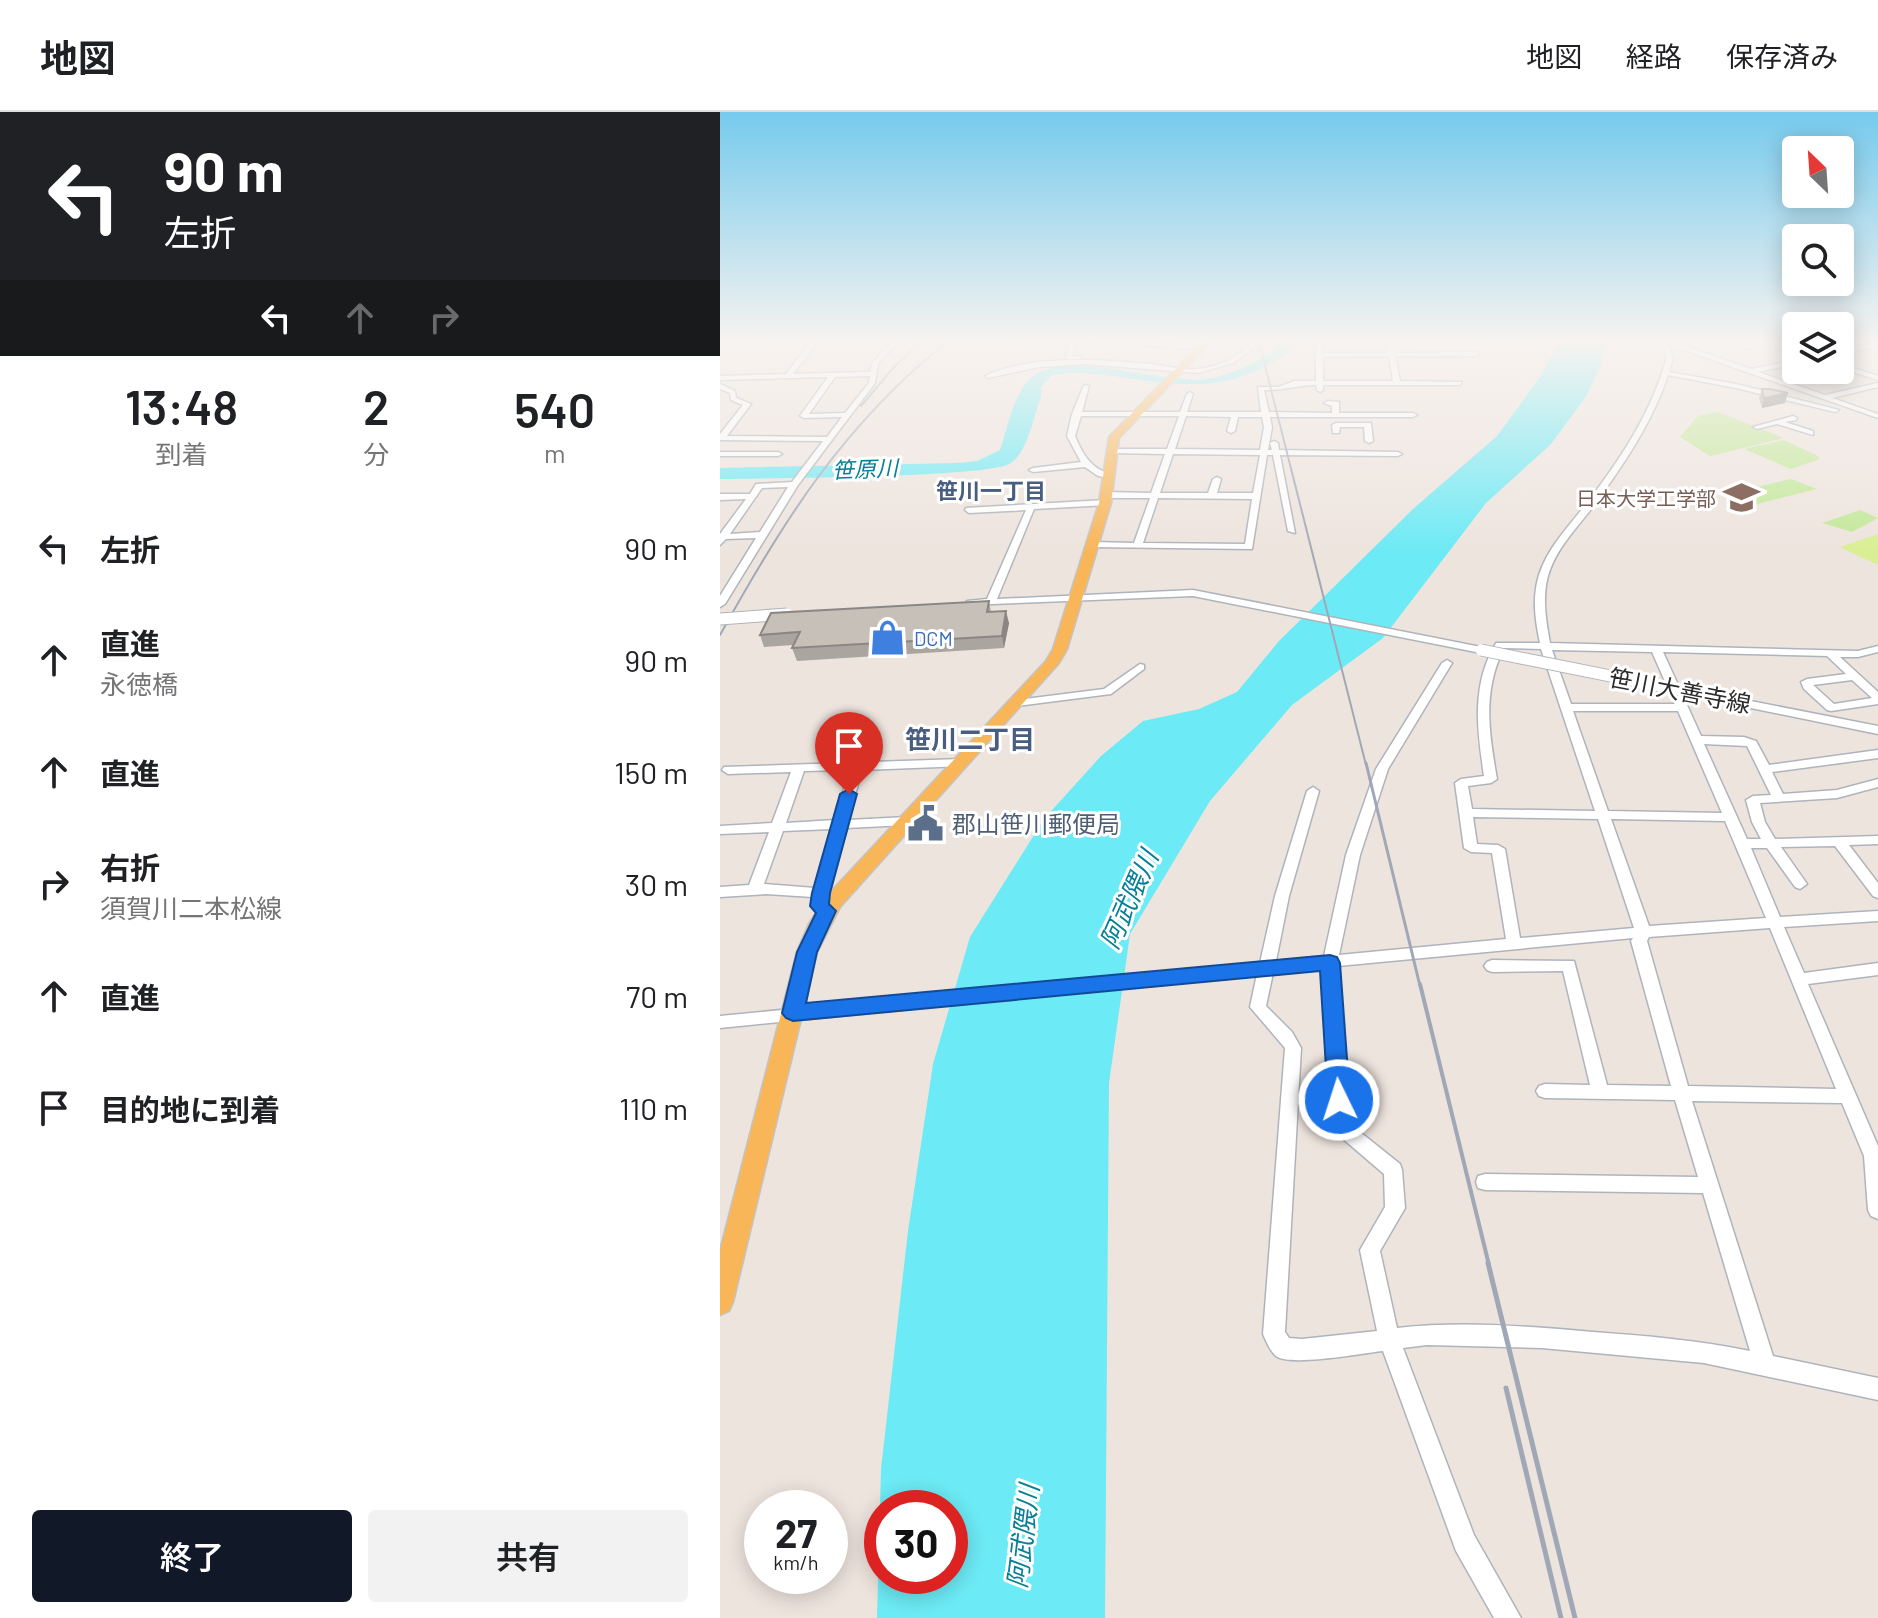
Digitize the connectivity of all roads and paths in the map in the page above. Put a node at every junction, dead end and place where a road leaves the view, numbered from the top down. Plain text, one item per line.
1 (740, 412) edge
2 (807, 412) edge
3 (848, 412) edge
4 (1137, 412) edge
5 (1647, 412) edge
6 (1806, 412) edge
7 (1847, 412) edge
8 (1076, 414) joint
9 (846, 415) junction
10 (1134, 415) junction
11 (1182, 415) junction
12 (1216, 415) junction
13 (1233, 415) junction
14 (1267, 415) junction
15 (1335, 415) joint
16 (1352, 415) junction
17 (1383, 415) joint
18 (1413, 415) dead end
19 (1878, 419) edge
20 (1777, 422) junction
21 (731, 424) junction
22 (720, 425) edge
23 (1353, 425) junction
24 (1757, 427) dead end
25 (1212, 428) dead end
26 (1268, 429) junction
27 (1231, 431) dead end
28 (1336, 431) dead end
29 (1810, 433) dead end
30 (790, 438) junction
31 (828, 439) junction
32 (1369, 441) dead end
33 (1111, 451) junction
34 (1169, 452) junction
35 (1263, 452) junction
36 (1275, 452) junction
37 (1357, 452) junction
38 (720, 454) edge
39 (1398, 454) dead end
40 (1088, 464) junction
41 (1357, 465) dead end
42 (1033, 470) dead end
43 (1108, 476) junction
44 (1217, 479) dead end
45 (794, 483) junction
46 (1154, 495) junction
47 (1212, 495) junction
48 (752, 496) junction
49 (1256, 496) junction
50 (720, 497) edge
51 (1105, 499) junction
52 (1031, 507) junction
53 (969, 510) dead end
54 (1292, 531) dead end
55 (763, 535) junction
56 (721, 539) edge
57 (1093, 545) junction
58 (1137, 546) junction
59 (1075, 597) junction
60 (991, 601) junction
61 (720, 604) edge
62 (795, 615) edge
63 (720, 620) edge
64 (1546, 647) junction
65 (1878, 649) edge
66 (1657, 651) junction
67 (1831, 654) junction
68 (1447, 663) dead end
69 (1140, 667) dead end
70 (1854, 676) junction
71 (1878, 700) edge
72 (1017, 703) junction
73 (1567, 707) junction
74 (1681, 708) junction
75 (1878, 730) edge
76 (1695, 740) junction
77 (1878, 754) edge
78 (961, 763) junction
79 (857, 765) junction
80 (799, 768) junction
81 (1766, 769) junction
82 (728, 770) dead end
83 (1878, 783) edge
84 (1313, 791) dead end
85 (1779, 798) junction
86 (1465, 813) junction
87 (1604, 815) junction
88 (1729, 817) junction
89 (907, 821) junction
90 (840, 824) junction
91 (778, 825) junction
92 (720, 830) edge
93 (1878, 840) edge
94 (1839, 841) junction
95 (1771, 843) junction
96 (1742, 844) junction
97 (1800, 884) dead end
98 (755, 889) junction
99 (720, 892) edge
100 (821, 893) junction
101 (1878, 893) edge
102 (826, 911) junction
103 (1878, 916) edge
104 (1775, 923) junction
105 (1643, 933) junction
106 (1514, 944) junction
107 (1330, 963) junction
108 (1492, 966) dead end
109 (1878, 969) edge
110 (1264, 970) junction
111 (1799, 979) junction
112 (793, 1013) junction
113 (720, 1022) edge
114 (1545, 1091) dead end
115 (1600, 1091) junction
116 (1681, 1092) junction
117 (1847, 1096) junction
118 (1875, 1156) edge
119 (1485, 1182) dead end
120 (1711, 1185) junction
121 (1878, 1210) edge
122 (720, 1302) edge
123 (1389, 1339) junction
124 (1765, 1364) junction
125 (1878, 1389) edge
126 (1508, 1618) edge

1 - 21 street
2 - 9 street
3 - 9 street
4 - 10 main road
5 - 64 street
6 - 20 street
7 - 19 street
8 - 10 street
8 - 40 street
9 - 31 street
10 - 11 street
10 - 33 main road
11 - 12 street
11 - 34 street
12 - 13 street
12 - 25 street
13 - 14 street
13 - 27 street
14 - 15 street
14 - 26 street
15 - 16 street
16 - 17 street
16 - 23 street
17 - 18 street
20 - 24 street
20 - 29 street
21 - 22 street
21 - 30 street
23 - 28 street
23 - 32 street
26 - 35 street
26 - 36 street
30 - 31 street
30 - 38 street
31 - 45 street
33 - 34 street
33 - 43 main road
34 - 35 street
34 - 46 street
35 - 36 street
35 - 49 street
36 - 37 street
36 - 54 street
37 - 39 street
37 - 41 street
40 - 42 street
40 - 43 street
43 - 51 main road
44 - 47 street
45 - 48 street
45 - 55 street
46 - 47 street
46 - 51 street
46 - 58 street
47 - 49 street
48 - 50 street
48 - 56 street
49 - 58 street
51 - 52 street
51 - 57 main road
52 - 53 street
52 - 60 street
55 - 56 street
55 - 61 street
57 - 58 street
57 - 59 main road
59 - 60 street
59 - 60 street
59 - 72 main road
59 - 75 street, 笹川大善寺線, bridge
62 - 63 street, bridge
64 - 66 street
64 - 73 street
64 - 86 street
65 - 67 street
66 - 67 street
66 - 74 street
67 - 70 street
68 - 107 street
69 - 72 street
70 - 71 street
70 - 71 street
72 - 78 main road
73 - 74 street
73 - 87 street
74 - 76 street
76 - 81 street
76 - 88 street
77 - 81 street
78 - 79 street
78 - 89 main road
79 - 80 street
79 - 90 street
80 - 82 street
80 - 91 street
81 - 85 street
83 - 85 street
84 - 110 street
85 - 95 street
86 - 87 street
86 - 106 street
87 - 88 street
87 - 105 street
88 - 96 street
89 - 90 street
89 - 102 main road
90 - 91 street
90 - 100 street
91 - 92 street
91 - 98 street
93 - 94 street
94 - 95 street
94 - 101 street
95 - 96 street
95 - 97 street
96 - 104 street
98 - 99 street
98 - 100 street
100 - 102 street
102 - 112 main road
103 - 104 street
104 - 105 street
104 - 111 street
105 - 106 street
105 - 116 street
106 - 107 street
107 - 110 street
107 - 123 street
108 - 115 street
109 - 111 street
110 - 112 street
110 - 123 street
111 - 117 street
112 - 113 street
112 - 122 main road
114 - 115 street
115 - 116 street
116 - 117 street
116 - 120 street
117 - 118 street
118 - 121 street
119 - 120 street
120 - 124 street
123 - 124 street
123 - 126 street
124 - 125 street

